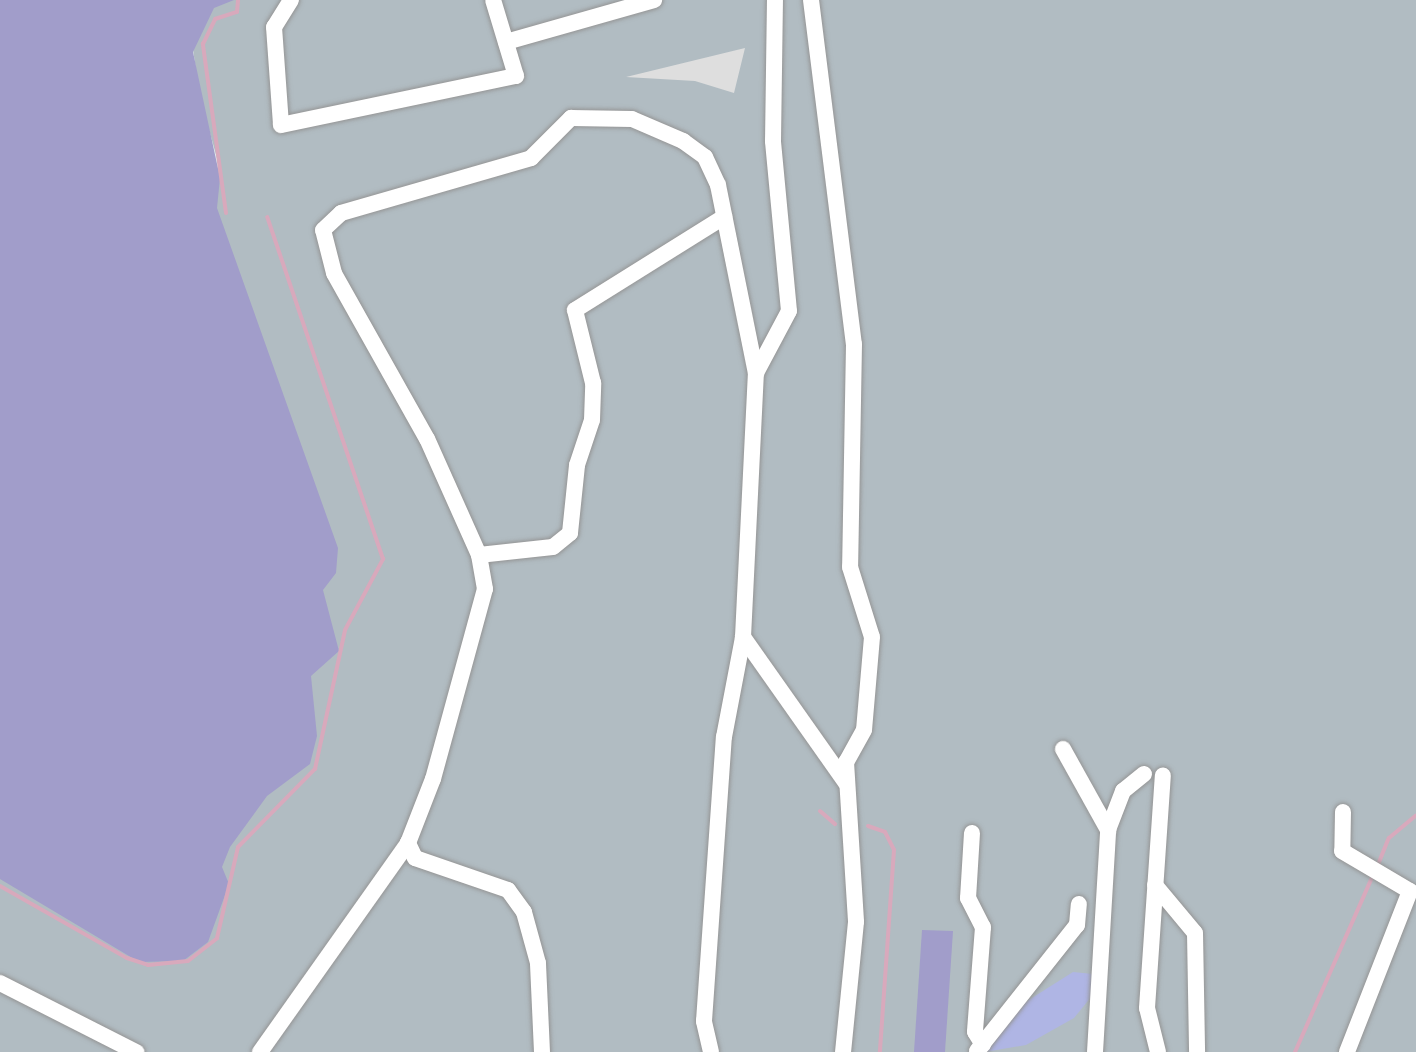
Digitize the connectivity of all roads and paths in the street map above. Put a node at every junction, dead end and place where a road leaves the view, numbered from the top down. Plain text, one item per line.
1 (291, 0) edge
2 (493, 0) edge
3 (654, 0) edge
4 (775, 0) edge
5 (811, 0) edge
6 (506, 42) junction
7 (724, 217) junction
8 (756, 373) junction
9 (479, 555) junction
10 (743, 637) junction
11 (1063, 749) dead end
12 (1144, 774) dead end
13 (1163, 776) dead end
14 (847, 785) junction
15 (1343, 812) dead end
16 (1108, 830) junction
17 (972, 833) dead end
18 (408, 843) junction
19 (1155, 885) junction
20 (1079, 904) dead end
21 (2, 984) edge
22 (979, 1048) edge
23 (1351, 1048) edge
24 (136, 1052) edge
25 (260, 1052) edge
26 (542, 1052) edge
27 (711, 1052) edge
28 (843, 1052) edge
29 (1095, 1052) edge
30 (1158, 1052) edge
31 (1197, 1052) edge

1 - 6 lane
2 - 6 lane
3 - 6 lane
4 - 8 lane
5 - 14 lane
7 - 8 lane
7 - 9 lane
7 - 9 lane
8 - 10 lane
9 - 18 lane
10 - 14 lane
10 - 27 lane
11 - 16 lane
12 - 16 lane
13 - 19 lane
14 - 28 lane
15 - 23 lane
16 - 29 lane
17 - 22 lane
18 - 25 lane
18 - 26 lane
19 - 30 lane
19 - 31 lane
20 - 22 lane
21 - 24 lane

